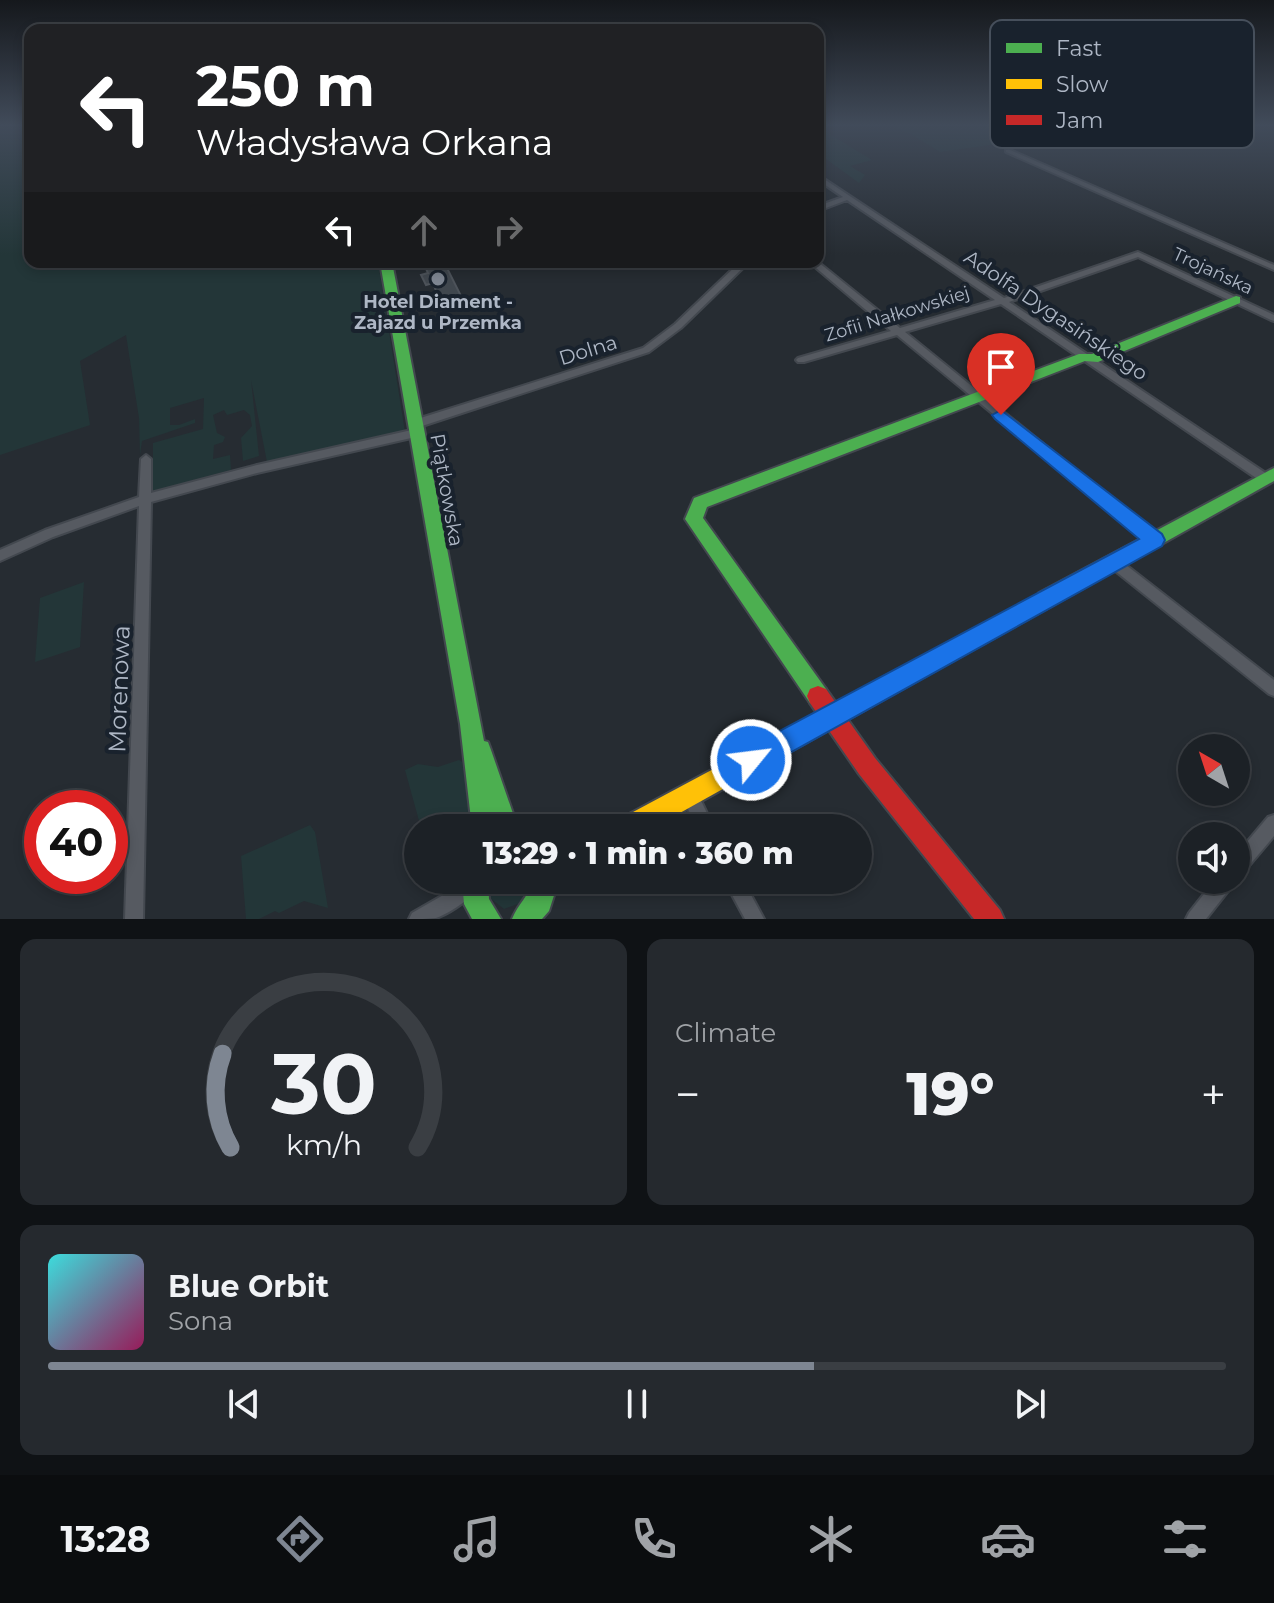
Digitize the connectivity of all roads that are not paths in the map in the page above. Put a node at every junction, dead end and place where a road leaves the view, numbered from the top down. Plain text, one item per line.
1 (1049, 169) edge
2 (824, 181) edge
3 (848, 197) junction
4 (824, 207) edge
5 (1138, 254) joint
6 (387, 268) edge
7 (739, 268) edge
8 (820, 268) edge
9 (1274, 268) edge
10 (998, 300) junction
11 (1236, 300) junction
12 (1274, 318) edge
13 (897, 331) junction
14 (1084, 357) junction
15 (801, 360) dead end
16 (977, 396) junction
17 (415, 429) junction
18 (146, 459) dead end
19 (1271, 479) edge
20 (146, 501) junction
21 (1154, 540) junction
22 (0, 556) edge
23 (1113, 562) junction
24 (1274, 689) edge
25 (833, 716) junction
26 (471, 724) junction
27 (689, 794) junction
28 (482, 814) edge
29 (501, 814) edge
30 (653, 814) edge
31 (699, 814) edge
32 (1274, 823) edge
33 (1250, 851) edge
34 (460, 894) edge
35 (476, 894) edge
36 (542, 894) edge
37 (741, 894) edge
38 (1215, 894) edge
39 (532, 916) edge
40 (478, 917) edge
41 (134, 919) edge
42 (418, 919) edge
43 (755, 919) edge
44 (991, 919) edge
45 (1195, 919) edge

1 - 9 street
2 - 3 street, Adolfa Dygasińskiego
3 - 4 street
3 - 10 street, Adolfa Dygasińskiego
5 - 10 street, Zofii Nałkowskiej
5 - 11 street, Trojańska
6 - 17 street, Piątkowska
7 - 17 street, Dolna
8 - 13 street
10 - 13 street, Zofii Nałkowskiej
10 - 14 street, Adolfa Dygasińskiego
11 - 12 street, Trojańska
11 - 14 street
13 - 15 street, Zofii Nałkowskiej
13 - 16 street
14 - 16 street
14 - 19 street, Adolfa Dygasińskiego
16 - 21 street
16 - 25 street
17 - 20 street, Dolna
17 - 26 street, Piątkowska
18 - 20 street, Morenowa
19 - 21 street
20 - 22 street, Dolna
20 - 41 street, Morenowa
21 - 23 street
23 - 24 street
23 - 25 street
25 - 27 street
25 - 44 street
26 - 28 street, Piątkowska
26 - 29 street, Piątkowska
27 - 30 street
27 - 31 street
32 - 33 street
34 - 42 street
35 - 40 street
36 - 39 street
37 - 43 street
38 - 45 street

